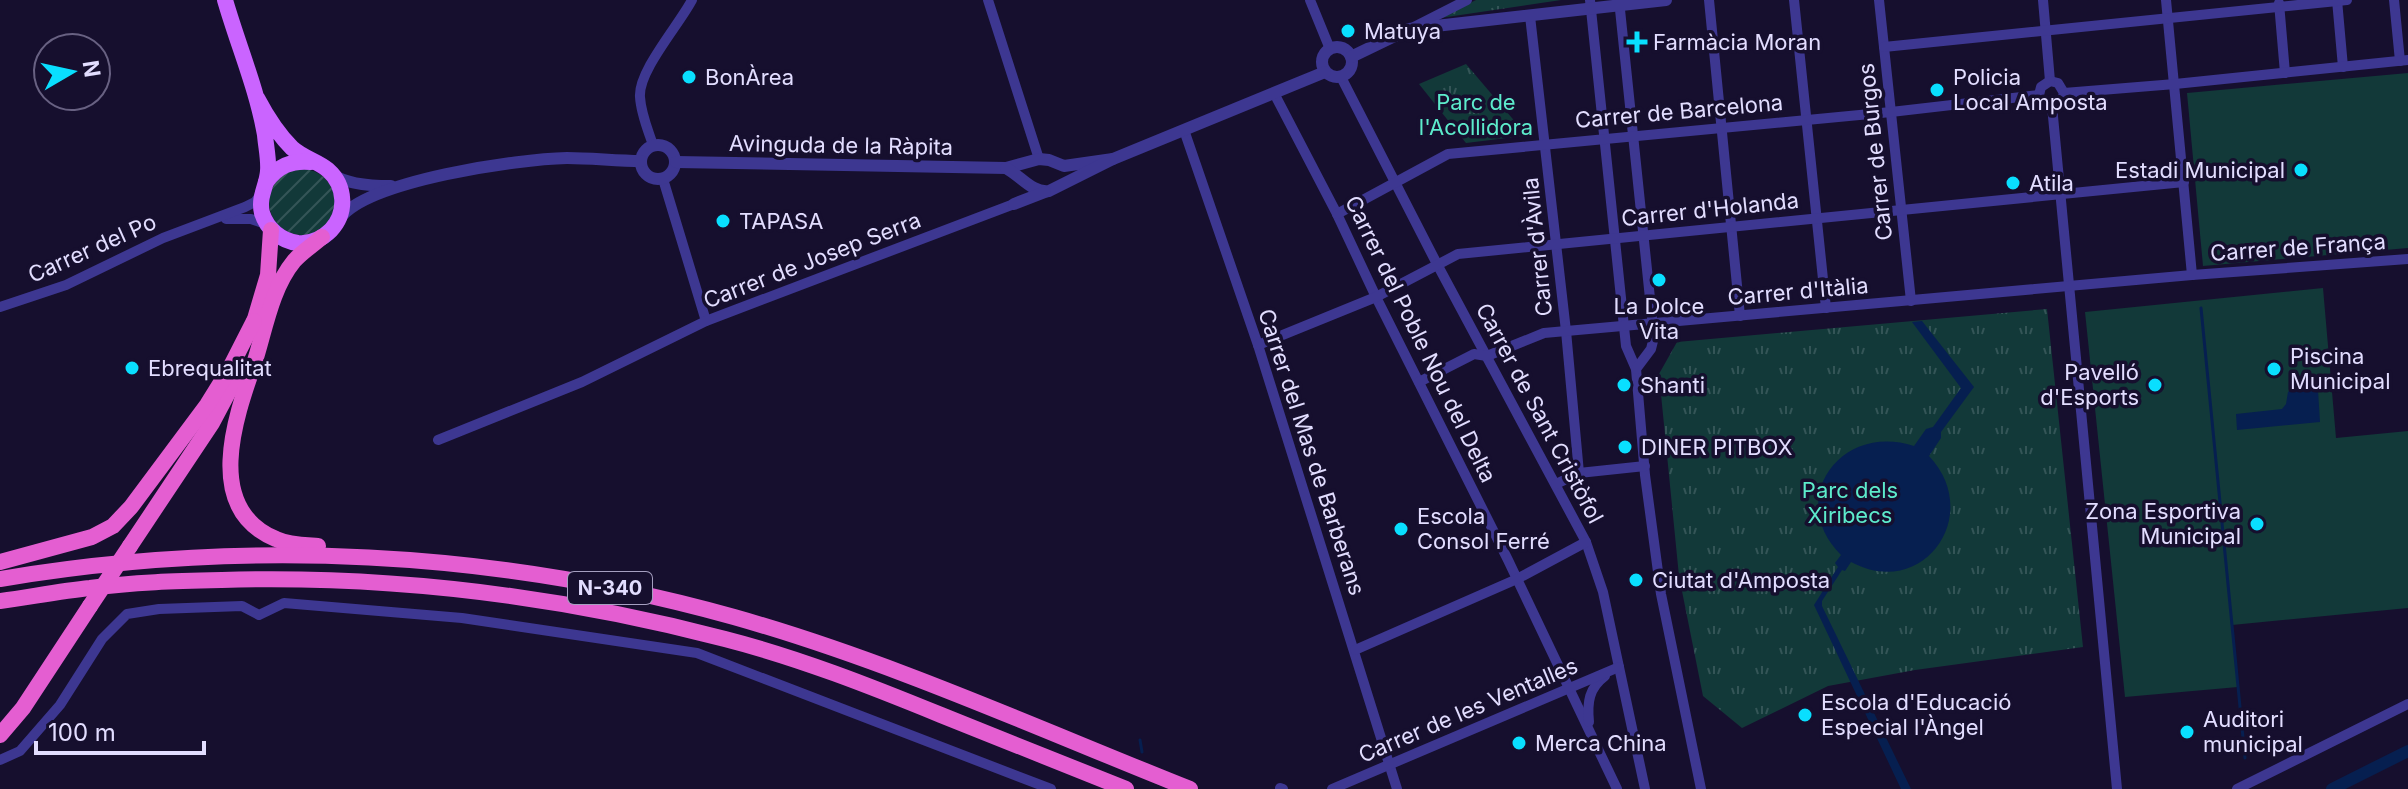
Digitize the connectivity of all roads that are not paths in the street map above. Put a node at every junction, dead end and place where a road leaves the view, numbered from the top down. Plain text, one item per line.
1 (225, 0) edge
2 (692, 0) edge
3 (988, 0) edge
4 (1310, 0) edge
5 (1467, 0) edge
6 (1666, 0) edge
7 (1709, 0) edge
8 (1794, 0) edge
9 (1879, 0) edge
10 (2043, 0) edge
11 (2166, 0) edge
12 (2337, 0) edge
13 (2347, 0) edge
14 (2394, 0) edge
15 (1620, 3) edge
16 (2279, 3) edge
17 (1590, 4) edge
18 (1530, 16) junction
19 (2168, 18) junction
20 (1409, 29) junction
21 (2046, 31) junction
22 (1884, 47) junction
23 (1330, 49) junction
24 (1351, 57) junction
25 (2404, 60) edge
26 (2343, 67) junction
27 (1325, 72) junction
28 (2285, 73) junction
29 (1341, 77) junction
30 (2050, 81) junction
31 (2175, 84) junction
32 (1274, 93) junction
33 (2064, 93) junction
34 (2039, 95) junction
35 (257, 98) junction
36 (2052, 106) junction
37 (1891, 112) junction
38 (1808, 119) junction
39 (1722, 128) junction
40 (1184, 130) junction
41 (1634, 136) junction
42 (1604, 139) junction
43 (1545, 144) junction
44 (653, 145) junction
45 (1113, 159) junction
46 (1036, 160) junction
47 (641, 161) junction
48 (312, 162) junction
49 (676, 162) junction
50 (1053, 162) junction
51 (1006, 168) junction
52 (330, 172) junction
53 (1395, 181) junction
54 (2184, 182) junction
55 (664, 183) junction
56 (1028, 183) junction
57 (410, 184) junction
58 (264, 187) junction
59 (1051, 189) junction
60 (2061, 195) junction
61 (1014, 204) junction
62 (1901, 210) junction
63 (1337, 214) junction
64 (1817, 219) junction
65 (337, 221) junction
66 (200, 224) junction
67 (1731, 227) junction
68 (270, 228) junction
69 (1645, 236) junction
70 (322, 237) junction
71 (1615, 239) junction
72 (1556, 244) junction
73 (2408, 259) edge
74 (1437, 264) junction
75 (2192, 275) junction
76 (2070, 287) junction
77 (1376, 297) junction
78 (1911, 301) junction
79 (0, 307) edge
80 (1826, 308) junction
81 (1740, 316) junction
82 (706, 321) junction
83 (259, 324) junction
84 (1653, 324) junction
85 (1623, 326) junction
86 (1566, 331) junction
87 (1258, 345) junction
88 (1487, 356) junction
89 (1636, 369) junction
90 (1419, 382) junction
91 (438, 440) dead end
92 (1645, 466) junction
93 (1579, 473) junction
94 (1556, 484) junction
95 (1586, 542) junction
96 (0, 562) edge
97 (479, 568) junction
98 (269, 578) junction
99 (0, 579) edge
100 (1517, 579) junction
101 (0, 601) edge
102 (0, 611) edge
103 (1355, 650) junction
104 (1619, 667) junction
105 (1570, 688) junction
106 (2408, 704) edge
107 (0, 735) edge
108 (1592, 735) junction
109 (0, 760) edge
110 (1389, 764) junction
111 (1051, 789) edge
112 (1126, 789) edge
113 (1190, 789) edge
114 (1334, 789) edge
115 (1397, 789) edge
116 (1617, 789) edge
117 (1645, 789) edge
118 (1701, 789) edge
119 (2117, 789) edge
120 (2237, 789) edge

1 - 35 main road
2 - 44 street
3 - 46 street
4 - 23 street
5 - 20 street
6 - 15 street
7 - 39 street
8 - 38 street
9 - 22 street, Carrer de Burgos
10 - 21 street
11 - 19 street
12 - 13 street
12 - 16 street
12 - 26 street
14 - 25 street
15 - 17 street
15 - 41 street
16 - 19 street
16 - 28 street
17 - 18 street
17 - 42 street
18 - 20 street
18 - 43 street, Carrer d'Àvila
19 - 21 street
19 - 31 street
20 - 24 street
21 - 22 street
21 - 30 street
22 - 37 street, Carrer de Burgos
23 - 24 street
23 - 27 street
24 - 29 street
25 - 26 street
26 - 28 street
27 - 29 street
27 - 32 street
28 - 31 street
29 - 53 street, Carrer de Sant Cristòfol
30 - 33 street
30 - 34 street
31 - 33 street
31 - 54 street
32 - 40 street
32 - 63 street, Carrer del Poble Nou del Delta
33 - 36 street
34 - 36 street
34 - 37 street, Carrer de Barcelona
35 - 48 main road
35 - 58 main road
36 - 60 street
37 - 38 street, Carrer de Barcelona
37 - 62 street, Carrer de Burgos
38 - 39 street, Carrer de Barcelona
38 - 64 street
39 - 41 street, Carrer de Barcelona
39 - 67 street
40 - 45 street
40 - 87 street, Carrer del Mas de Barberans
41 - 42 street, Carrer de Barcelona
41 - 69 street
42 - 43 street, Carrer de Barcelona
42 - 71 street
43 - 53 street, Carrer de Barcelona
43 - 72 street, Carrer d'Àvila
44 - 47 street
44 - 49 street
45 - 50 street
45 - 59 street
46 - 50 street
46 - 51 street, Avinguda de la Ràpita
46 - 56 street
47 - 55 street
47 - 57 street
48 - 52 main road
48 - 58 main road
49 - 51 street, Avinguda de la Ràpita
49 - 55 street
50 - 59 street
51 - 56 street
52 - 57 street
52 - 65 main road
53 - 63 street, Carrer de Barcelona
53 - 74 street, Carrer de Sant Cristòfol
54 - 60 street, Carrer d'Holanda
54 - 75 street
55 - 82 street
56 - 59 street
56 - 61 street
57 - 65 street
58 - 66 street
58 - 68 main road
59 - 61 street
60 - 62 street, Carrer d'Holanda
60 - 76 street
61 - 82 street, Carrer de Josep Serra
62 - 64 street, Carrer d'Holanda
62 - 78 street, Carrer de Burgos
63 - 77 street, Carrer del Poble Nou del Delta
64 - 67 street, Carrer d'Holanda
64 - 80 street
65 - 70 main road
66 - 68 street
66 - 79 street, Carrer del Po
67 - 69 street, Carrer d'Holanda
67 - 81 street
68 - 70 main road
68 - 83 highway
69 - 71 street, Carrer d'Holanda
69 - 84 street
70 - 83 highway
71 - 72 street, Carrer d'Holanda
71 - 85 street
72 - 74 street, Carrer d'Holanda
72 - 86 street, Carrer d'Àvila
73 - 75 street, Carrer de França
74 - 77 street, Carrer d'Holanda
74 - 88 street, Carrer de Sant Cristòfol
75 - 76 street, Carrer d'Itàlia
76 - 78 street, Carrer d'Itàlia
76 - 119 street
77 - 87 street, Carrer d'Holanda
77 - 90 street, Carrer del Poble Nou del Delta
78 - 80 street, Carrer d'Itàlia
80 - 81 street, Carrer d'Itàlia
81 - 84 street, Carrer d'Itàlia
82 - 91 street, Carrer de Josep Serra
83 - 96 highway
83 - 97 highway
83 - 107 highway, bridge
84 - 85 street, Carrer d'Itàlia
84 - 89 street
85 - 86 street, Carrer d'Itàlia
85 - 89 street
86 - 88 street, Carrer d'Itàlia
86 - 93 street, Carrer d'Àvila
87 - 103 street, Carrer del Mas de Barberans
88 - 90 street, Carrer d'Itàlia
88 - 94 street, Carrer de Sant Cristòfol
89 - 92 street
90 - 100 street, Carrer del Poble Nou del Delta
92 - 93 street
92 - 118 street
93 - 94 street
94 - 95 street, Carrer de Sant Cristòfol
95 - 100 street
95 - 104 street, Carrer de Sant Cristòfol
97 - 99 highway, N-340
97 - 113 highway, N-340
98 - 101 highway, N-340
98 - 102 highway
98 - 112 highway, N-340
100 - 103 street
100 - 105 street, Carrer del Poble Nou del Delta
103 - 110 street, Carrer del Mas de Barberans
104 - 105 street, Carrer de les Ventalles
104 - 108 street, Carrer del Poble Nou del Delta
104 - 117 street, Carrer de Sant Cristòfol
105 - 108 street, Carrer del Poble Nou del Delta
105 - 110 street, Carrer de les Ventalles
106 - 120 street
108 - 116 street, Carrer del Poble Nou del Delta
109 - 111 street
110 - 114 street, Carrer de les Ventalles
110 - 115 street, Carrer del Mas de Barberans

